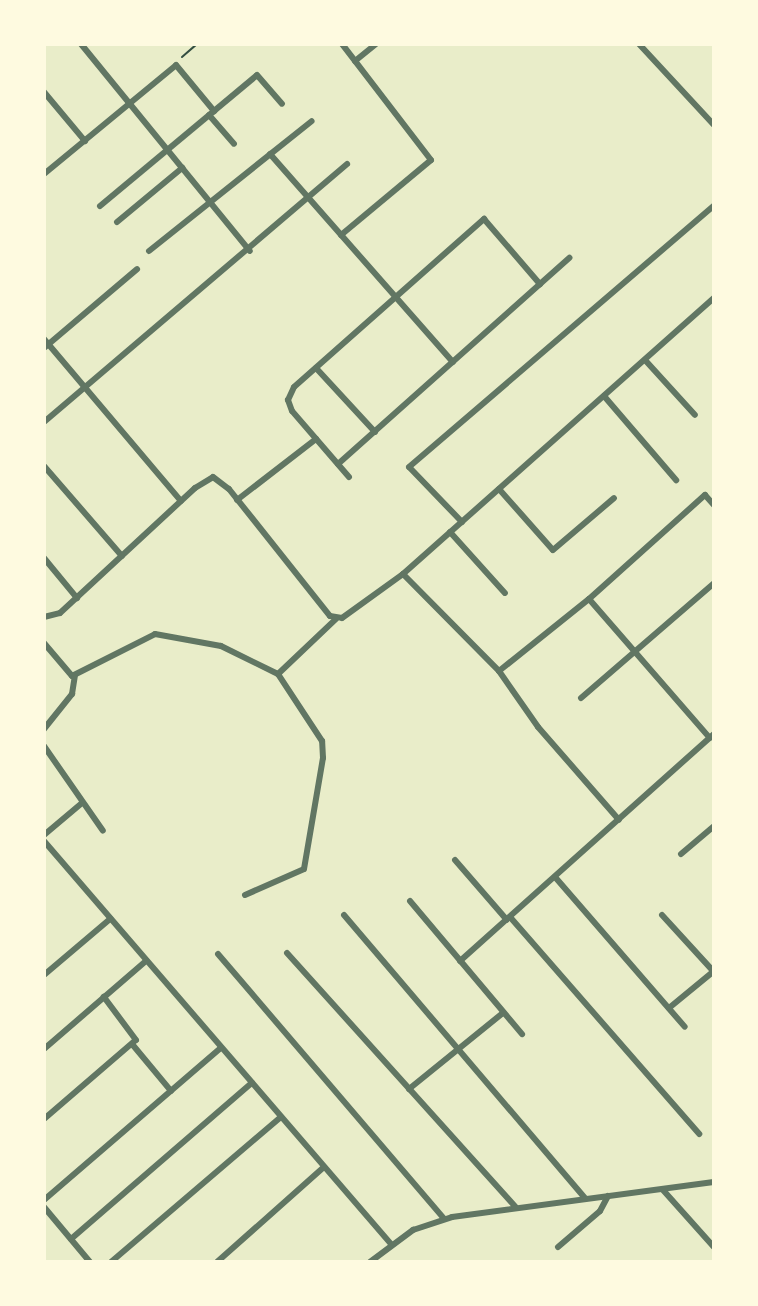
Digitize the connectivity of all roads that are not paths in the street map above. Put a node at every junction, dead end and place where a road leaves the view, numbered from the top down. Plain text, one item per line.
1 (81, 44) edge
2 (342, 44) edge
3 (376, 44) edge
4 (639, 44) edge
5 (355, 61) junction
6 (44, 93) edge
7 (282, 104) dead end
8 (131, 105) junction
9 (211, 113) junction
10 (312, 121) dead end
11 (714, 125) edge
12 (85, 141) junction
13 (234, 144) dead end
14 (168, 150) junction
15 (270, 153) junction
16 (347, 164) dead end
17 (182, 168) junction
18 (44, 174) edge
19 (308, 197) junction
20 (211, 204) junction
21 (100, 206) dead end
22 (714, 206) edge
23 (117, 222) dead end
24 (341, 235) junction
25 (149, 251) dead end
26 (250, 251) junction
27 (569, 258) dead end
28 (137, 269) dead end
29 (540, 284) junction
30 (396, 298) junction
31 (714, 298) edge
32 (45, 344) edge
33 (645, 360) junction
34 (453, 362) junction
35 (316, 368) junction
36 (85, 387) junction
37 (604, 396) junction
38 (695, 415) dead end
39 (44, 422) edge
40 (375, 432) junction
41 (316, 439) junction
42 (338, 464) junction
43 (44, 466) edge
44 (349, 477) dead end
45 (676, 480) dead end
46 (499, 489) junction
47 (614, 498) dead end
48 (237, 500) junction
49 (181, 501) junction
50 (714, 505) edge
51 (462, 522) junction
52 (450, 532) junction
53 (122, 556) junction
54 (44, 558) edge
55 (403, 574) junction
56 (714, 583) edge
57 (505, 593) dead end
58 (77, 598) junction
59 (589, 599) junction
60 (44, 617) edge
61 (336, 619) junction
62 (44, 643) edge
63 (633, 654) junction
64 (499, 671) junction
65 (278, 674) junction
66 (75, 676) junction
67 (581, 698) dead end
68 (44, 729) edge
69 (712, 736) edge
70 (44, 746) edge
71 (82, 803) junction
72 (619, 820) junction
73 (714, 826) edge
74 (103, 831) dead end
75 (44, 835) edge
76 (44, 841) edge
77 (681, 854) dead end
78 (455, 860) dead end
79 (555, 877) junction
80 (245, 895) dead end
81 (410, 901) dead end
82 (344, 915) dead end
83 (662, 915) dead end
84 (509, 918) junction
85 (110, 919) junction
86 (287, 953) dead end
87 (218, 954) dead end
88 (146, 961) junction
89 (460, 961) junction
90 (714, 971) edge
91 (44, 975) edge
92 (104, 997) junction
93 (669, 1008) junction
94 (503, 1013) junction
95 (685, 1027) dead end
96 (522, 1034) dead end
97 (132, 1044) junction
98 (221, 1048) junction
99 (44, 1049) edge
100 (458, 1049) junction
101 (252, 1083) junction
102 (409, 1089) junction
103 (171, 1091) junction
104 (281, 1117) junction
105 (44, 1119) edge
106 (699, 1134) dead end
107 (324, 1167) junction
108 (714, 1182) edge
109 (663, 1189) junction
110 (608, 1196) junction
111 (585, 1198) junction
112 (44, 1200) edge
113 (515, 1206) junction
114 (44, 1207) edge
115 (444, 1219) junction
116 (71, 1239) junction
117 (391, 1244) junction
118 (558, 1247) dead end
119 (714, 1247) edge
120 (90, 1262) edge
121 (111, 1262) edge
122 (217, 1262) edge
123 (370, 1262) edge

1 - 8 street
2 - 5 street
3 - 5 street
4 - 11 street
5 - 24 street
6 - 12 street
7 - 9 street
8 - 9 street
8 - 12 street
8 - 14 street
9 - 13 street
9 - 14 street
10 - 15 street
12 - 18 street
14 - 17 street
14 - 21 street
15 - 19 street
15 - 20 street
16 - 19 street
17 - 20 street
17 - 23 street
19 - 24 street
19 - 26 street
20 - 25 street
20 - 26 street
22 - 51 street
24 - 30 street
26 - 36 street
27 - 29 street
28 - 32 street
29 - 30 street
29 - 34 street
30 - 34 street
30 - 35 street
31 - 33 street
32 - 36 street
33 - 37 street
33 - 38 street
34 - 40 street
35 - 40 street
35 - 41 street
36 - 39 street
36 - 49 street
37 - 45 street
37 - 46 street
40 - 42 street
41 - 42 street
41 - 48 street
42 - 44 street
43 - 53 street
46 - 47 street
46 - 51 street
48 - 49 street
48 - 61 street
49 - 53 street
50 - 59 street
51 - 52 street
52 - 55 street
52 - 57 street
53 - 58 street
54 - 58 street
55 - 61 street
55 - 64 street
56 - 63 street
58 - 60 street
59 - 63 street
59 - 64 street
61 - 65 street
62 - 66 street
63 - 67 street
63 - 69 street
64 - 72 street
65 - 66 street
65 - 80 street
66 - 68 street
69 - 72 street
70 - 71 street
71 - 74 street
71 - 75 street
72 - 79 street
73 - 77 street
76 - 85 street
78 - 84 street
79 - 84 street
79 - 93 street
81 - 89 street
82 - 100 street
83 - 90 street
84 - 89 street
84 - 106 street
85 - 88 street
85 - 91 street
86 - 102 street
87 - 115 street
88 - 92 street
88 - 98 street
89 - 94 street
90 - 93 street
92 - 97 street
92 - 99 street
93 - 95 street
94 - 96 street
94 - 100 street
97 - 103 street
97 - 105 street
98 - 101 street
98 - 103 street
100 - 102 street
100 - 111 street
101 - 104 street
101 - 116 street
102 - 113 street
103 - 112 street
104 - 107 street
104 - 121 street
107 - 117 street
107 - 122 street
108 - 109 street
109 - 110 street
109 - 119 street
110 - 111 street
110 - 118 street
111 - 113 street
113 - 115 street
114 - 116 street
115 - 117 street
116 - 120 street
117 - 123 street

